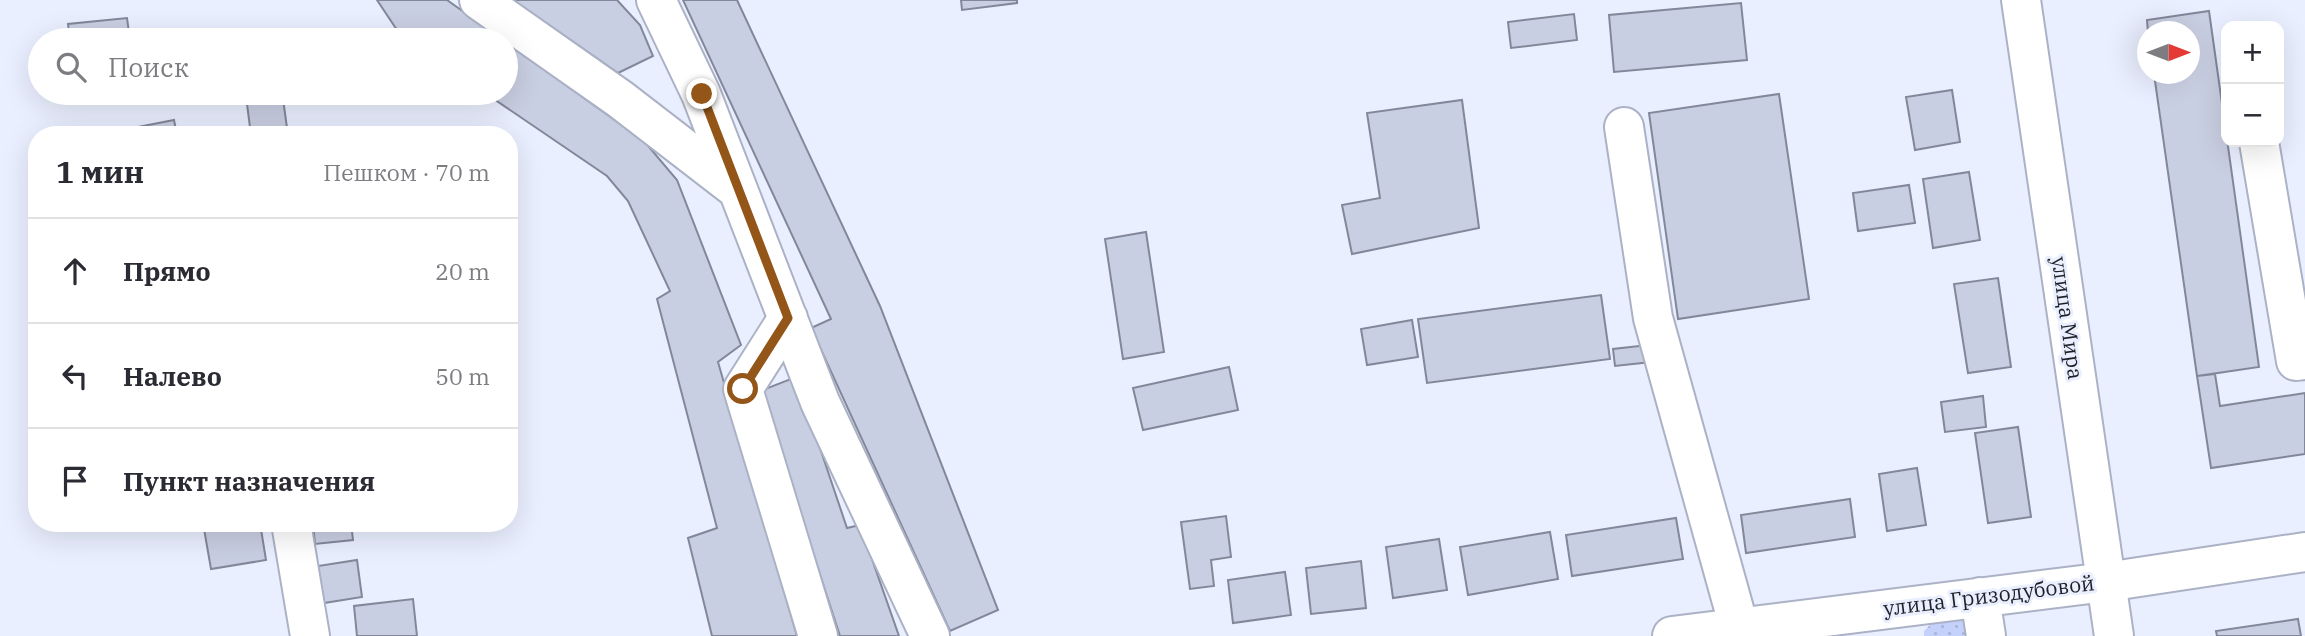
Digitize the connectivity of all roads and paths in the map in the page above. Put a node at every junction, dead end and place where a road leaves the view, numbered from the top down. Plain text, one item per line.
1 (479, 0) edge
2 (656, 0) edge
3 (2021, 0) edge
4 (2026, 0) edge
5 (1624, 128) dead end
6 (2260, 147) edge
7 (738, 190) junction
8 (788, 318) junction
9 (2305, 360) edge
10 (293, 532) edge
11 (2305, 552) edge
12 (2106, 582) junction
13 (1980, 597) junction
14 (1888, 622) edge
15 (1739, 627) junction
16 (310, 636) edge
17 (818, 636) edge
18 (930, 636) edge
19 (1672, 636) edge
20 (1986, 636) edge
21 (2115, 636) edge

1 - 7 street
2 - 7 street
3 - 4 street
3 - 12 street, улица Мира
5 - 15 street
6 - 9 street
7 - 8 street
8 - 17 street
8 - 18 street
10 - 16 street
11 - 12 street, улица Гризодубовой
12 - 13 street, улица Гризодубовой
12 - 21 street, улица Мира
13 - 14 street, улица Гризодубовой
13 - 20 street
14 - 15 street, улица Гризодубовой
15 - 19 street, улица Гризодубовой

